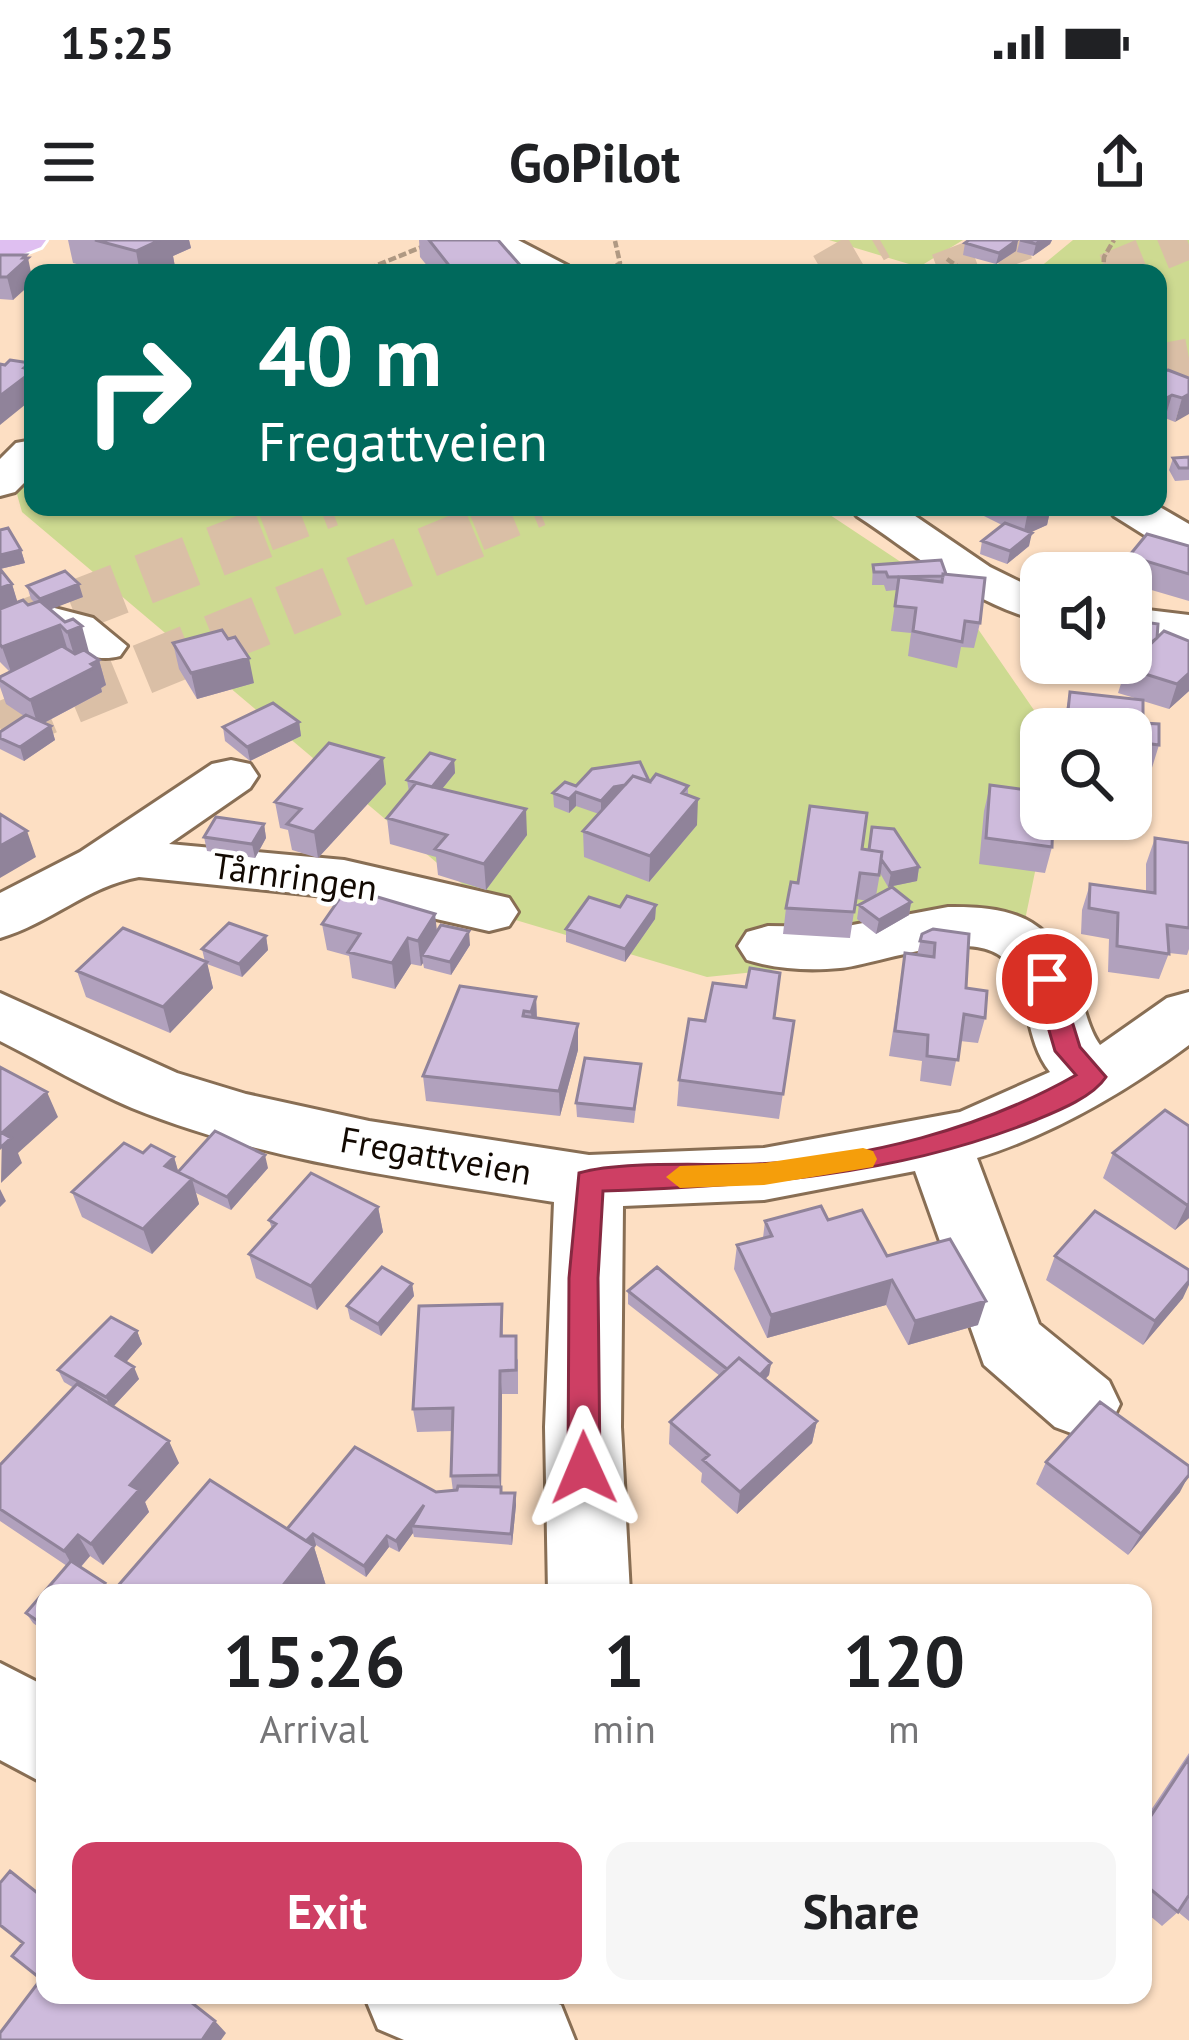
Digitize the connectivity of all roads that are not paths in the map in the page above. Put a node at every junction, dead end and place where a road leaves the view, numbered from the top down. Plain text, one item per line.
1 (29, 240) edge
2 (491, 240) edge
3 (0, 253) edge
4 (538, 264) edge
5 (24, 459) edge
6 (0, 483) edge
7 (885, 516) edge
8 (1144, 516) edge
9 (1189, 543) edge
10 (1020, 601) edge
11 (1152, 625) edge
12 (0, 629) edge
13 (1189, 629) edge
14 (103, 646) dead end
15 (231, 776) dead end
16 (98, 866) junction
17 (489, 912) dead end
18 (0, 918) edge
19 (768, 946) dead end
20 (1189, 1014) edge
21 (0, 1015) edge
22 (1093, 1077) junction
23 (938, 1142) junction
24 (589, 1181) junction
25 (1082, 1404) dead end
26 (589, 1584) edge
27 (0, 1706) edge
28 (36, 1733) edge
29 (435, 2004) edge
30 (526, 2040) edge

1 - 3 main road
2 - 4 street
5 - 6 street
7 - 10 street
8 - 9 street
11 - 13 street
12 - 14 street
15 - 16 street, Tårnringen
16 - 17 street, Tårnringen
16 - 18 street, Tårnringen
19 - 22 street
20 - 22 street, Fregattveien
21 - 24 street, Fregattveien
22 - 23 street, Fregattveien
23 - 24 street, Fregattveien
23 - 25 street
24 - 26 street
27 - 28 street
29 - 30 street

